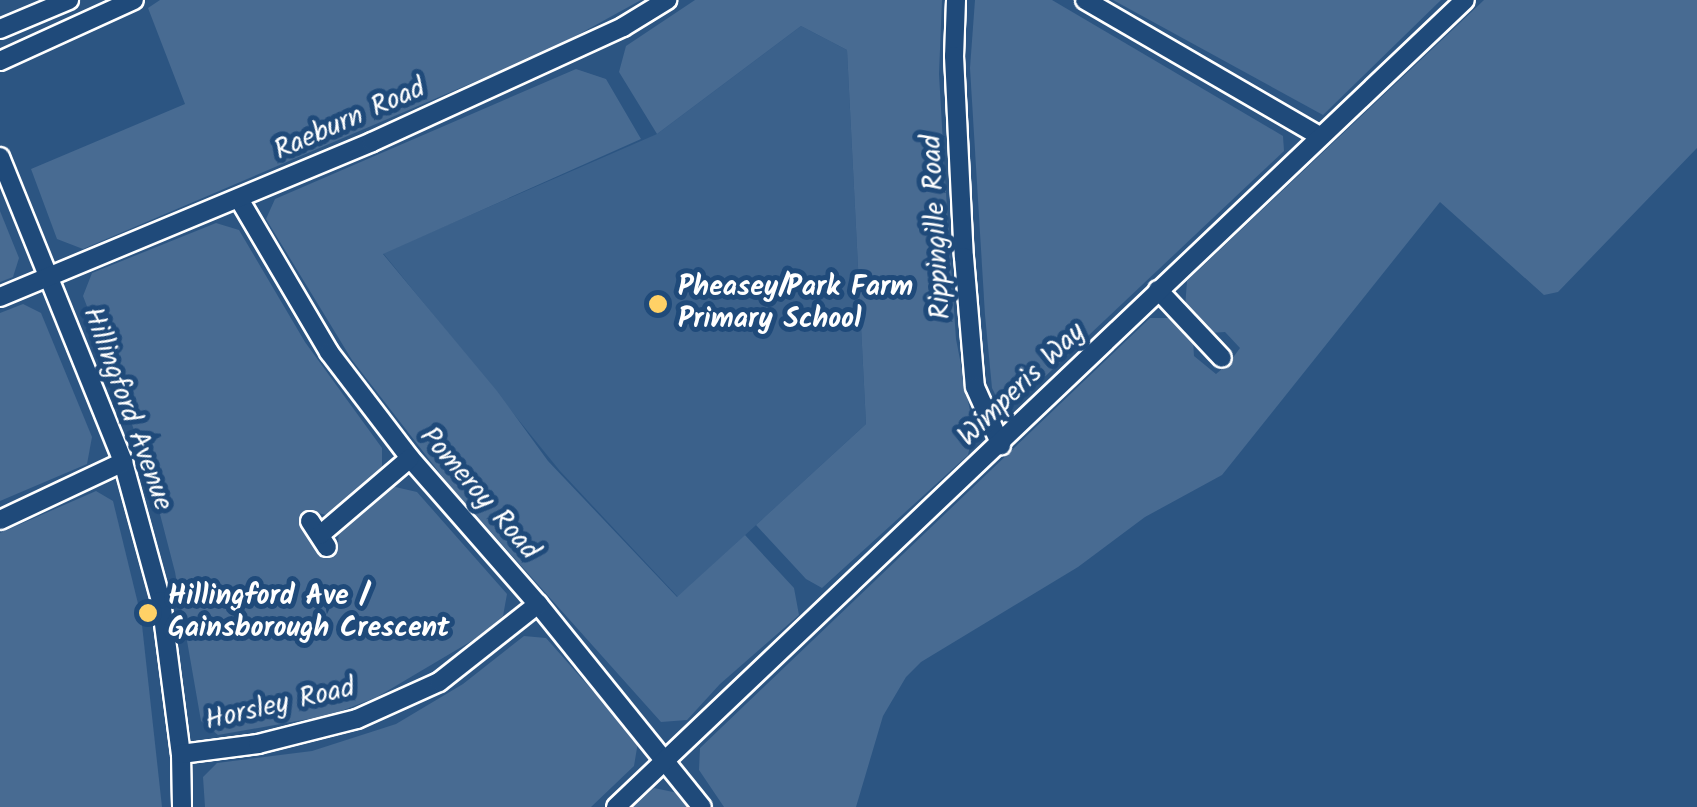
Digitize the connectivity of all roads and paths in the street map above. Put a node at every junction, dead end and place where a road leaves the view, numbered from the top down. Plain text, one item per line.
1 (69, 0) edge
2 (134, 0) edge
3 (667, 0) edge
4 (956, 0) edge
5 (1085, 0) edge
6 (1465, 0) edge
7 (0, 29) edge
8 (0, 61) edge
9 (1318, 136) junction
10 (0, 157) edge
11 (239, 199) junction
12 (50, 278) junction
13 (1158, 290) junction
14 (0, 298) edge
15 (1222, 358) dead end
16 (1001, 445) junction
17 (410, 458) junction
18 (123, 462) junction
19 (0, 520) edge
20 (319, 535) dead end
21 (538, 604) junction
22 (181, 754) junction
23 (668, 759) junction
24 (182, 807) edge
25 (616, 807) edge
26 (702, 807) edge

1 - 7 street
2 - 8 street
3 - 11 street, Raeburn Road
4 - 16 street, Rippingille Road
5 - 9 street
6 - 9 street, Wimperis Way
9 - 13 street, Wimperis Way
10 - 12 street, Hillingford Avenue
11 - 12 street, Raeburn Road
11 - 17 street, Pomeroy Road
12 - 14 street, Raeburn Road
12 - 18 street, Hillingford Avenue
13 - 15 street
13 - 16 street, Wimperis Way
16 - 23 street, Wimperis Way
17 - 20 street
17 - 21 street, Pomeroy Road
18 - 19 street
18 - 22 street, Hillingford Avenue
21 - 22 street, Horsley Road
21 - 23 street, Pomeroy Road
22 - 24 street, Hillingford Avenue
23 - 25 street, Wimperis Way
23 - 26 street, Pomeroy Road

